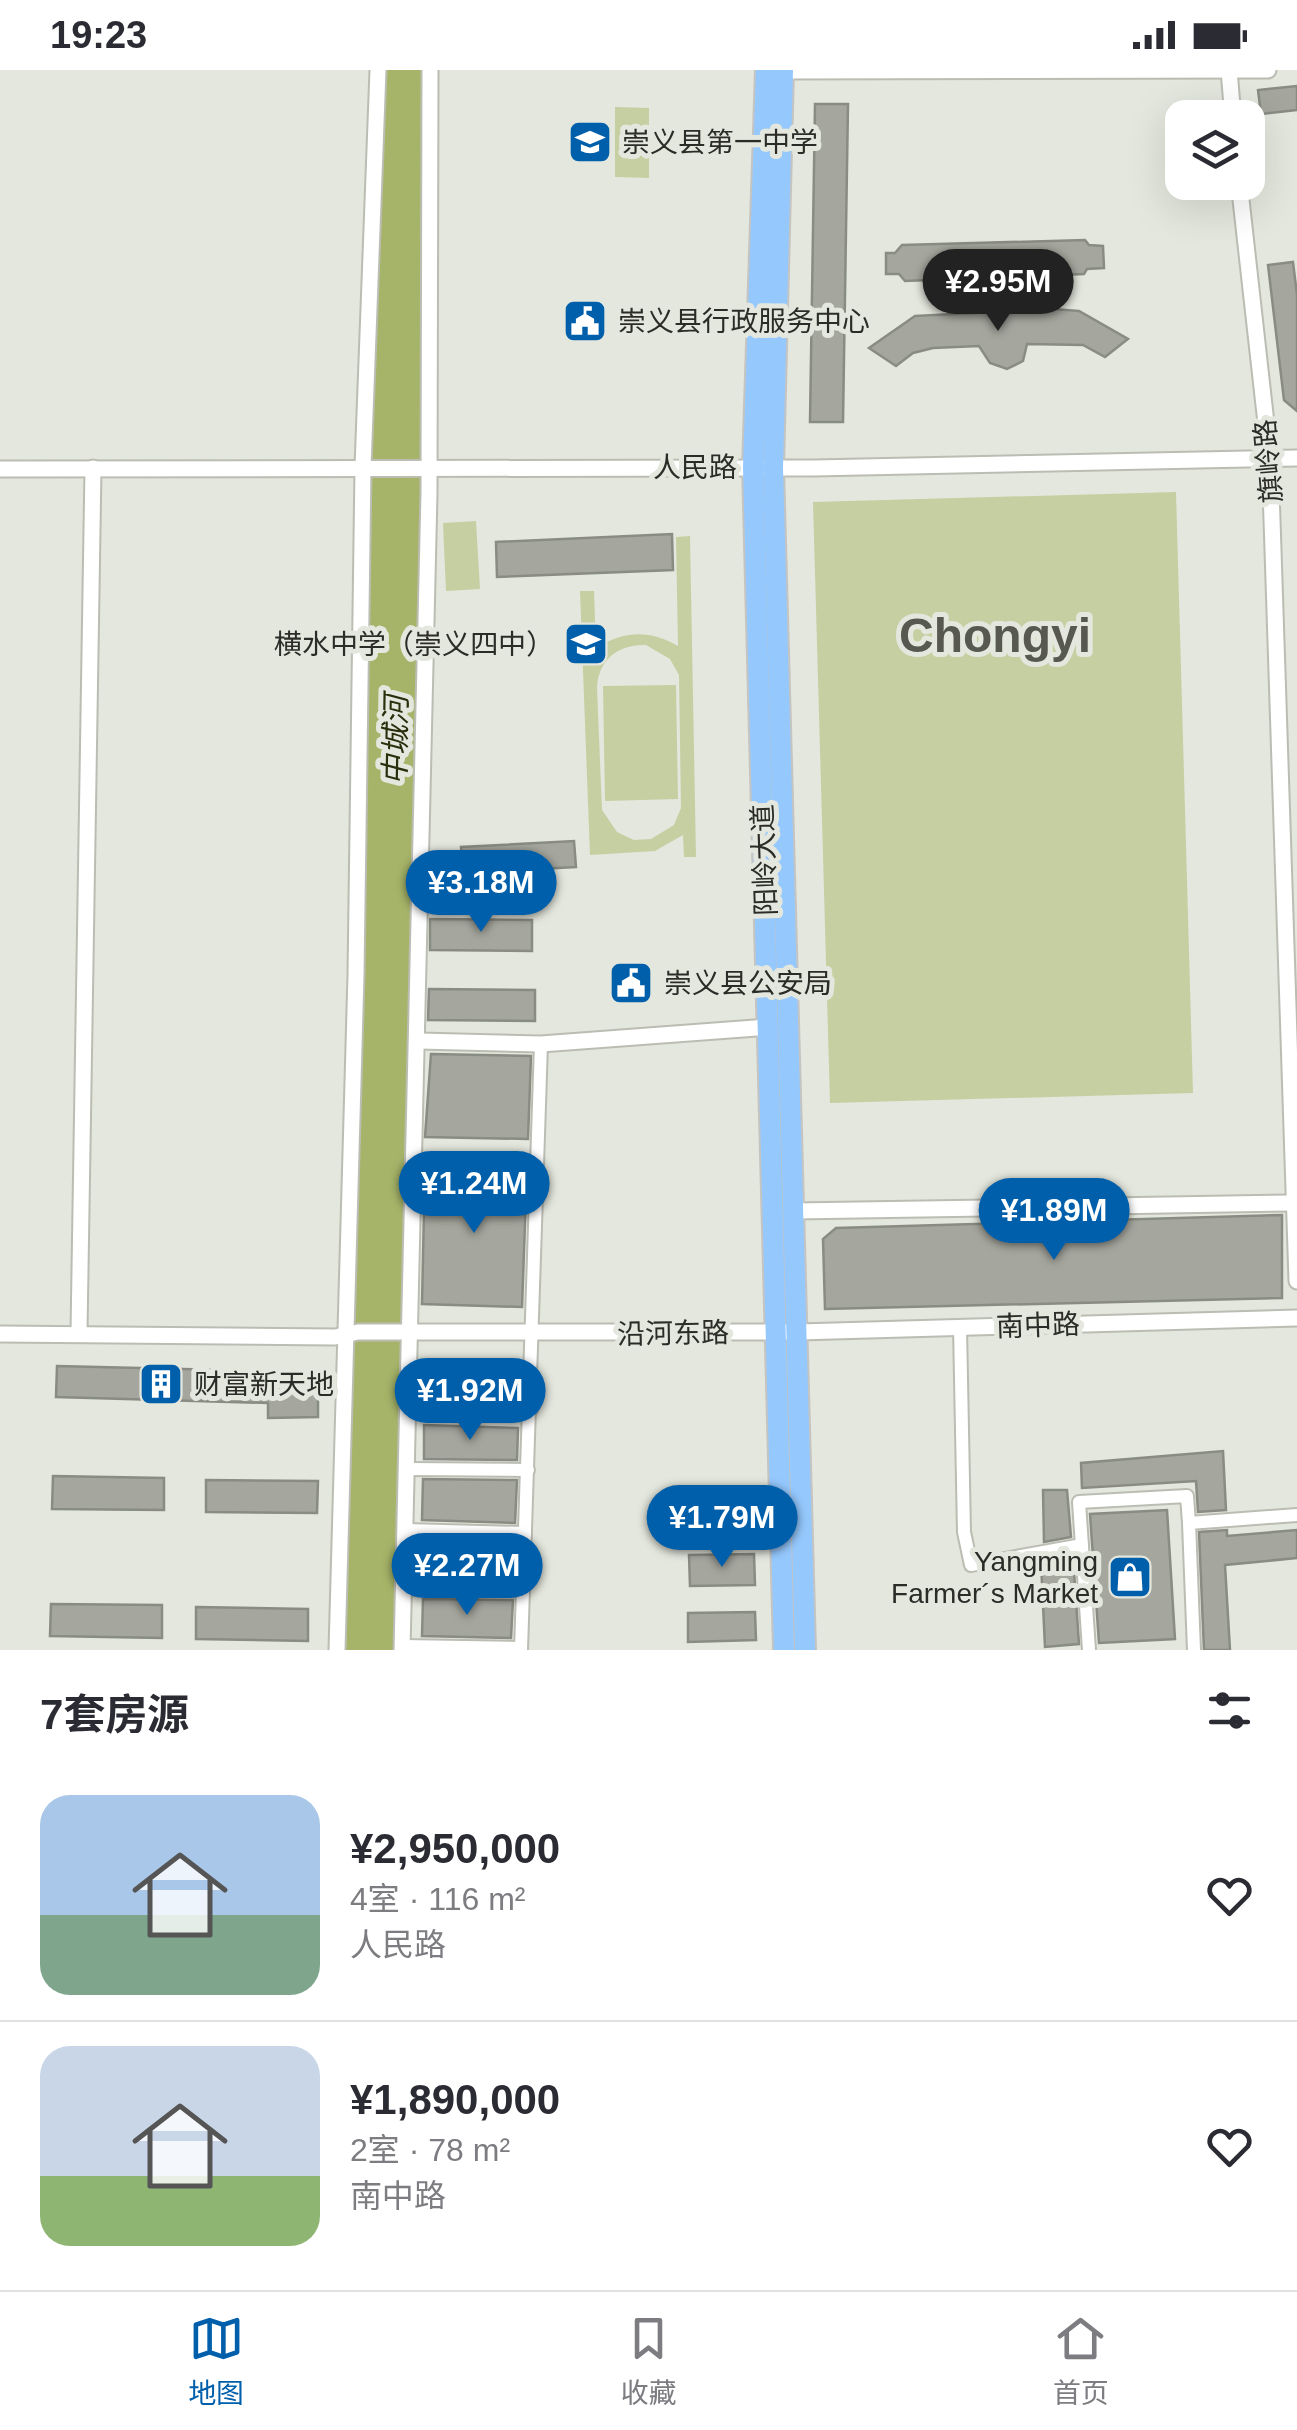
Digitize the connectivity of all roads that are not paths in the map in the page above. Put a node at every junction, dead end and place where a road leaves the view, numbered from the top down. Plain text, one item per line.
1 (378, 70) edge
2 (430, 70) edge
3 (778, 70) edge
4 (1268, 70) edge
5 (1229, 71) edge
6 (1231, 100) edge
7 (1241, 200) edge
8 (1297, 458) edge
9 (1270, 459) junction
10 (371, 467) junction
11 (423, 467) junction
12 (763, 467) junction
13 (92, 468) junction
14 (0, 469) edge
15 (769, 1027) junction
16 (419, 1041) junction
17 (541, 1044) junction
18 (1294, 1203) junction
19 (794, 1211) junction
20 (1297, 1281) edge
21 (1297, 1318) edge
22 (960, 1327) junction
23 (79, 1332) junction
24 (404, 1332) junction
25 (789, 1332) junction
26 (351, 1333) junction
27 (0, 1334) edge
28 (534, 1334) junction
29 (407, 1408) junction
30 (531, 1410) junction
31 (406, 1469) junction
32 (528, 1470) junction
33 (1297, 1515) edge
34 (1189, 1523) junction
35 (404, 1530) junction
36 (525, 1533) junction
37 (1082, 1545) junction
38 (403, 1589) junction
39 (523, 1590) junction
40 (402, 1648) edge
41 (521, 1649) edge
42 (337, 1650) edge
43 (784, 1650) edge
44 (805, 1650) edge
45 (1089, 1650) edge
46 (1194, 1650) edge

1 - 10 street
2 - 11 street
3 - 5 street
3 - 12 main road, 阳岭大道
4 - 5 street
5 - 6 street
7 - 9 street, 旗岭路
8 - 9 street, 人民路
9 - 12 street, 人民路
9 - 18 street, 旗岭路
10 - 11 street, 人民路
10 - 13 street, 人民路
10 - 26 street
11 - 12 street, 人民路
11 - 16 street
12 - 15 main road, 阳岭大道
12 - 19 main road, 阳岭大道
13 - 14 street, 人民路
13 - 23 street
15 - 17 street
15 - 25 main road, 阳岭大道
16 - 17 street
16 - 24 street
17 - 28 street
18 - 19 street
18 - 20 street, 旗岭路
19 - 25 main road, 阳岭大道
21 - 22 street, 南中路
22 - 25 street, 南中路
22 - 37 street
23 - 26 street, 沿河东路
23 - 27 street, 沿河东路
24 - 26 street, 沿河东路
24 - 28 street, 沿河东路
24 - 29 street
25 - 28 street, 沿河东路
25 - 43 main road, 阳岭大道
25 - 44 main road, 阳岭大道
26 - 42 street
28 - 30 street
29 - 30 street
29 - 31 street
30 - 32 street
31 - 32 street
31 - 35 street
32 - 36 street
33 - 34 street
34 - 37 street
34 - 46 street
35 - 36 street
35 - 38 street
36 - 39 street
37 - 45 street
38 - 39 street
38 - 40 street
39 - 41 street
40 - 41 street

